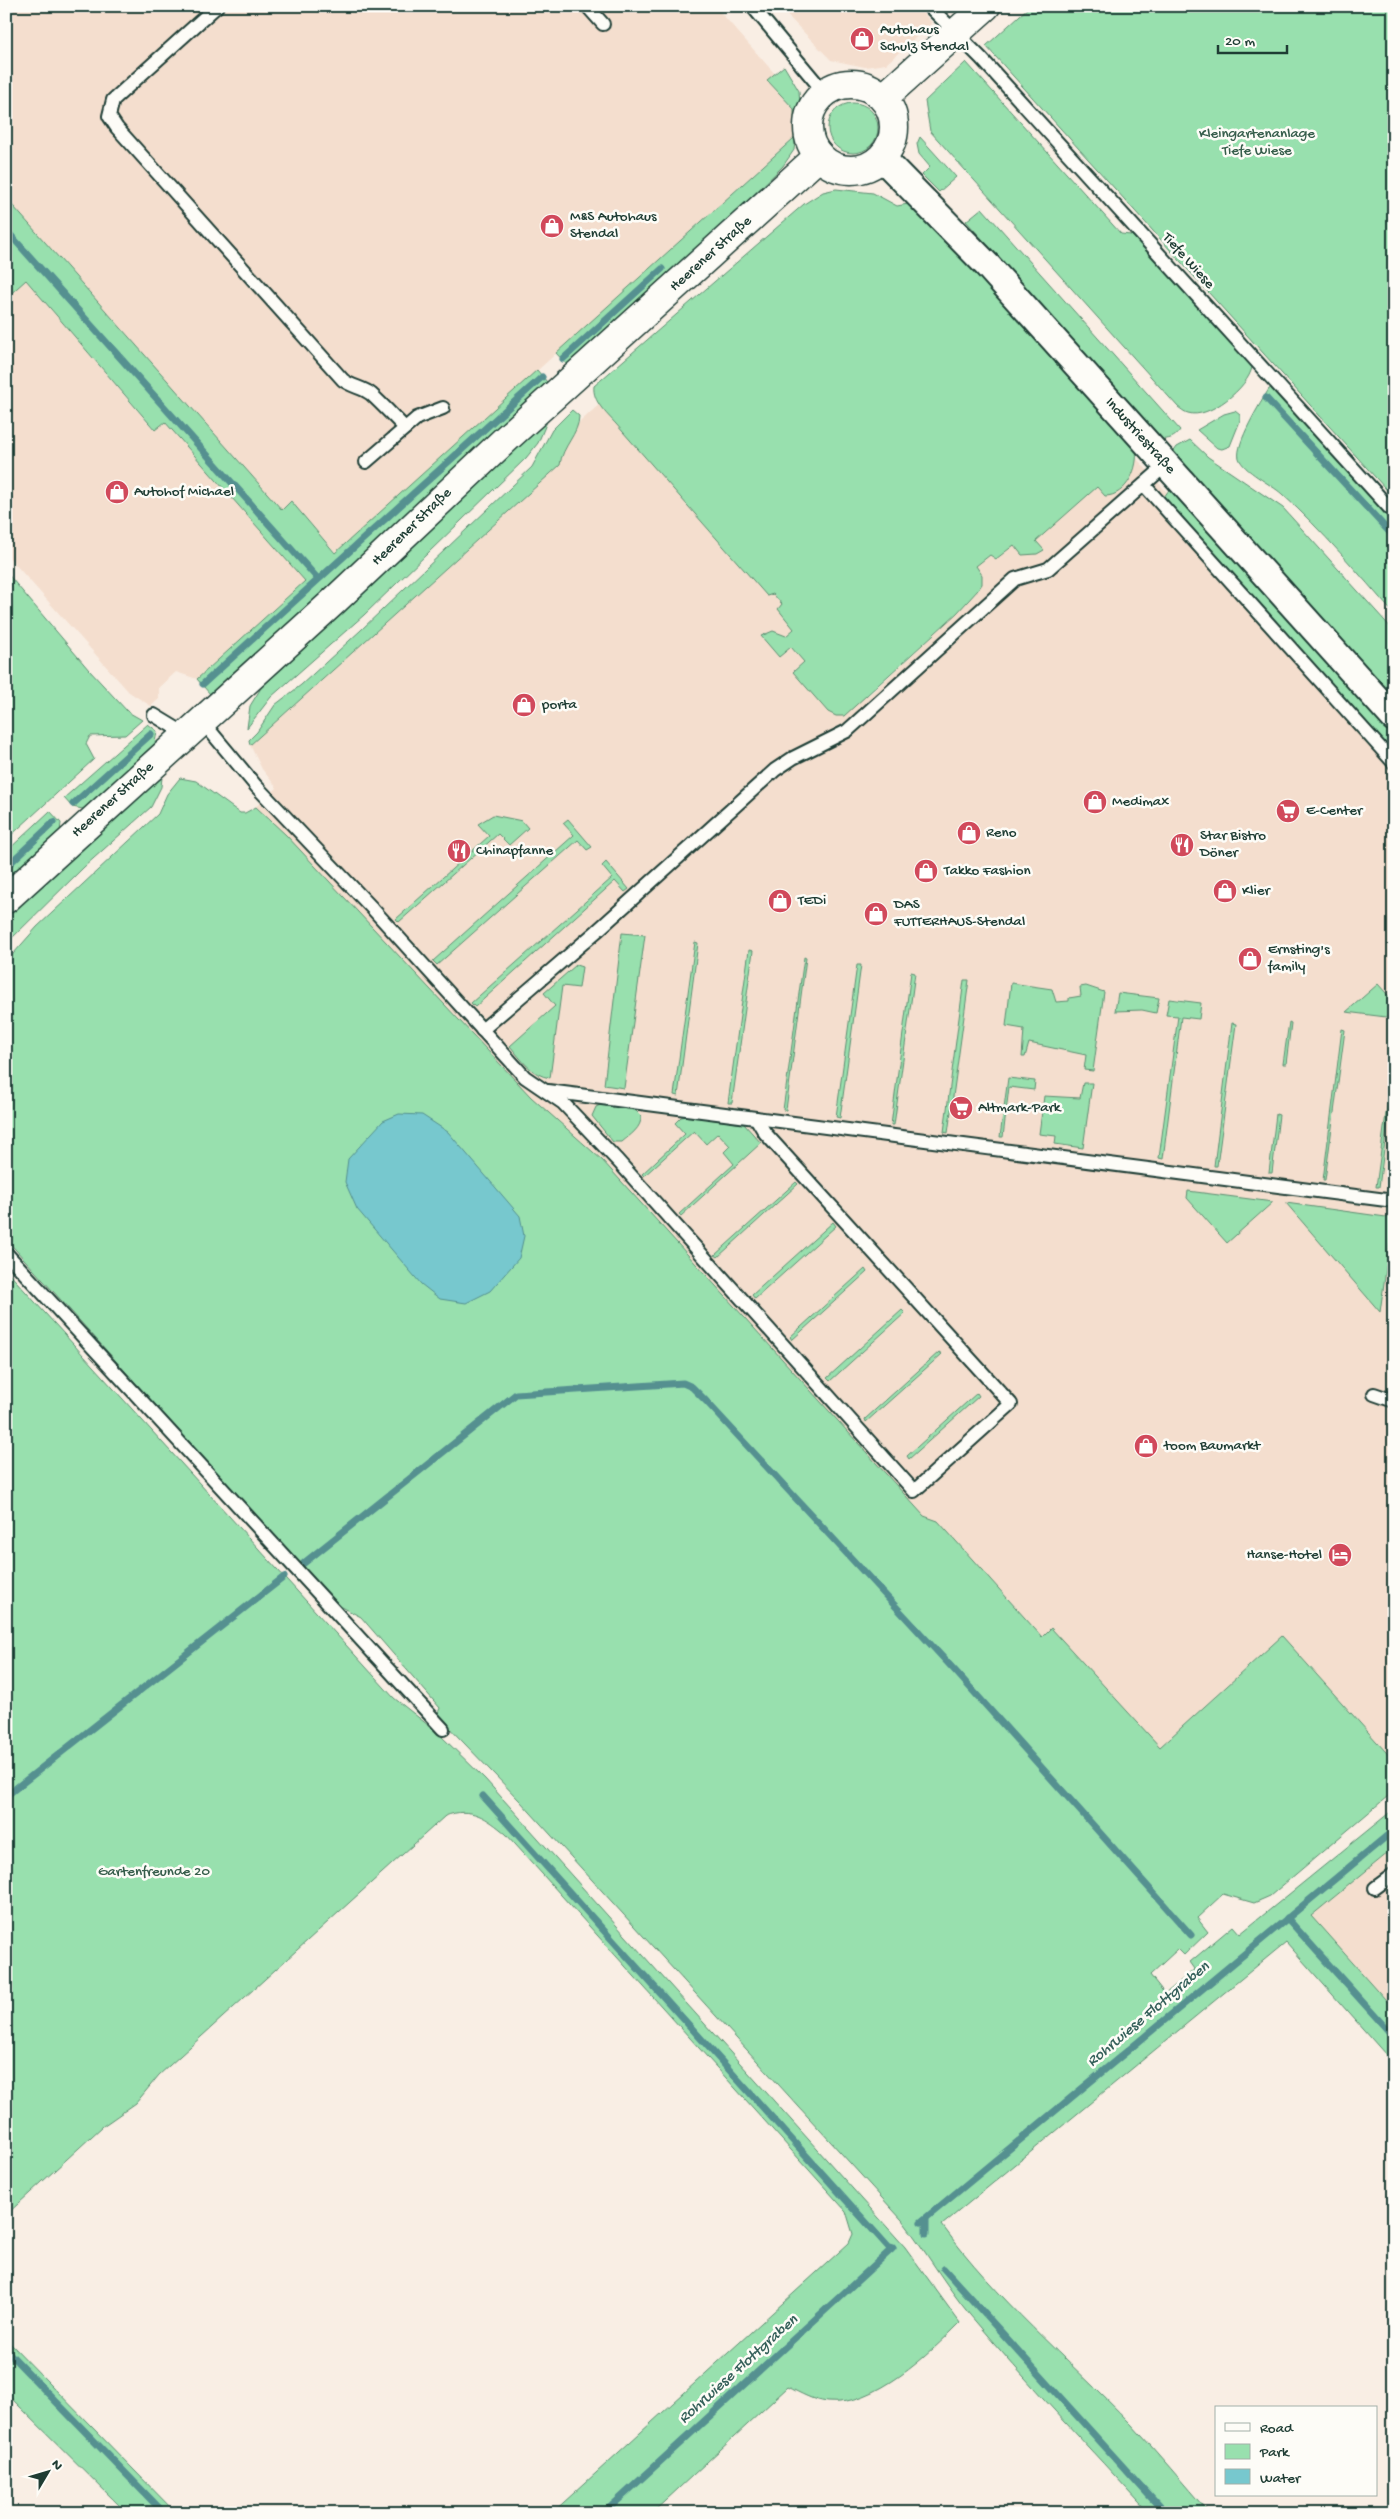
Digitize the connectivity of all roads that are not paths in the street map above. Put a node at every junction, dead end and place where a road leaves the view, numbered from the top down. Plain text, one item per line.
1 (217, 6) edge
2 (587, 6) edge
3 (752, 6) edge
4 (929, 6) edge
5 (986, 6) edge
6 (603, 24) dead end
7 (956, 34) junction
8 (824, 92) junction
9 (883, 98) junction
10 (819, 156) junction
11 (882, 158) junction
12 (443, 408) dead end
13 (405, 428) junction
14 (366, 462) dead end
15 (1166, 465) junction
16 (1144, 485) junction
17 (1394, 513) edge
18 (154, 715) dead end
19 (1394, 718) edge
20 (195, 728) junction
21 (1394, 763) edge
22 (6, 899) edge
23 (482, 1030) junction
24 (548, 1091) junction
25 (756, 1118) junction
26 (1394, 1201) edge
27 (6, 1252) edge
28 (1374, 1394) dead end
29 (1394, 1401) edge
30 (443, 1728) dead end
31 (1394, 1874) edge
32 (1375, 1888) dead end

1 - 13 lane
2 - 6 lane
3 - 8 lane
4 - 7 lane, Tiefe Wiese
5 - 7 main road
7 - 9 main road
7 - 17 lane, Tiefe Wiese
8 - 9 main road
8 - 10 main road
9 - 11 main road
10 - 11 main road
10 - 20 main road, Heerener Straße
11 - 15 street, Industriestraße
12 - 13 lane
13 - 14 lane
15 - 16 lane
15 - 19 street, Industriestraße
16 - 21 lane
16 - 23 lane
18 - 20 lane
20 - 22 main road, Heerener Straße
20 - 23 lane
23 - 24 lane
24 - 25 lane
24 - 25 lane
25 - 26 lane
27 - 30 lane
28 - 29 lane
31 - 32 lane

